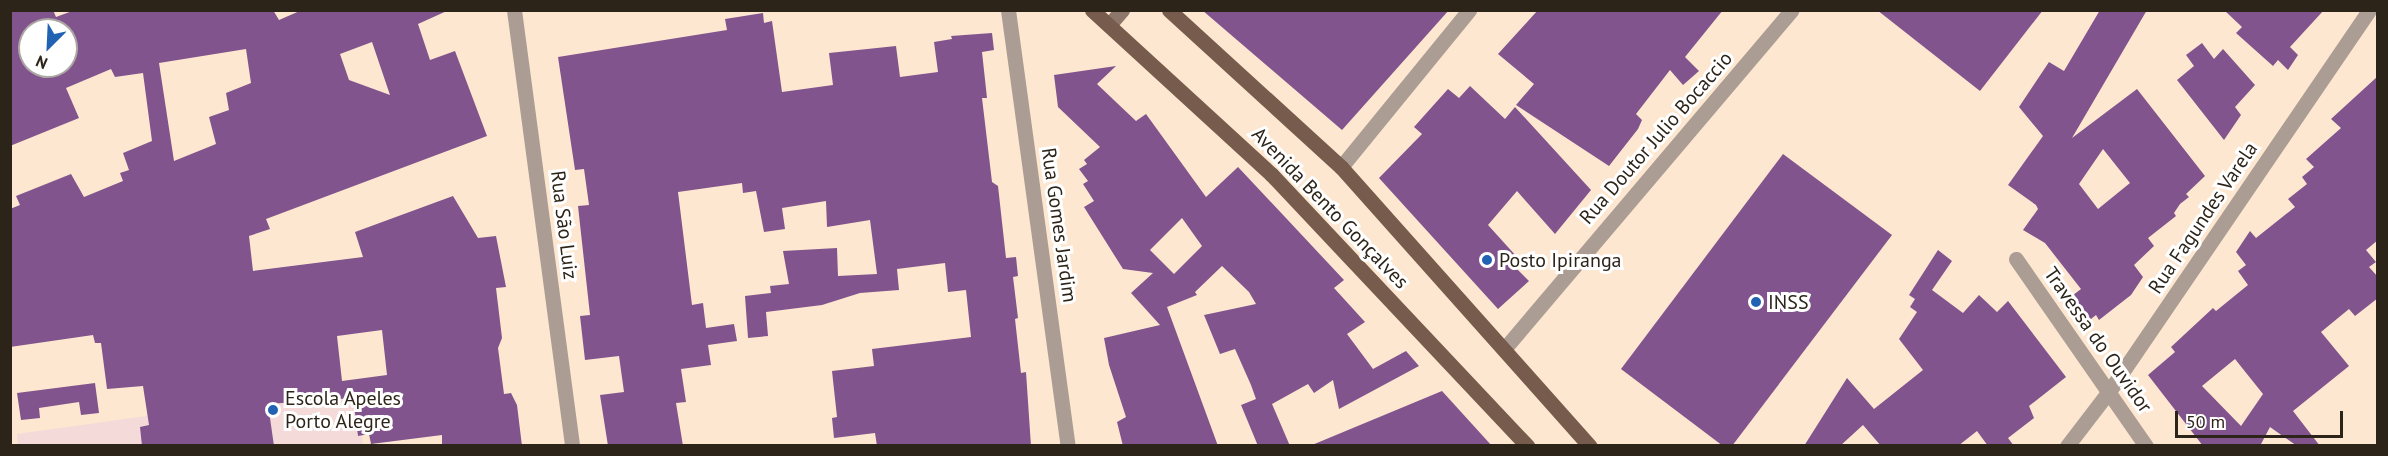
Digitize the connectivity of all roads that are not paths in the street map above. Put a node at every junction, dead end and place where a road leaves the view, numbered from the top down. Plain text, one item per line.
1 (514, 10) edge
2 (1008, 10) edge
3 (1092, 10) edge
4 (1122, 10) edge
5 (1169, 10) edge
6 (1469, 10) edge
7 (1792, 10) edge
8 (2369, 10) edge
9 (1109, 25) junction
10 (1341, 167) junction
11 (2016, 259) dead end
12 (1505, 348) junction
13 (2110, 390) junction
14 (572, 446) edge
15 (1068, 446) edge
16 (1527, 446) edge
17 (1590, 446) edge
18 (2067, 446) edge
19 (2146, 446) edge

1 - 14 street, Rua São Luiz
2 - 15 street, Rua Gomes Jardim
3 - 9 main road, Avenida Bento Gonçalves
4 - 9 street
5 - 10 main road, Avenida Bento Gonçalves
6 - 10 street
7 - 12 street, Rua Doutor Julio Bocaccio
8 - 13 street, Rua Fagundes Varela
9 - 16 main road, Avenida Bento Gonçalves
10 - 12 main road, Avenida Bento Gonçalves
11 - 13 street, Travessa do Ouvidor
12 - 17 main road, Avenida Bento Gonçalves
13 - 18 street, Rua Fagundes Varela
13 - 19 street, Travessa do Ouvidor

